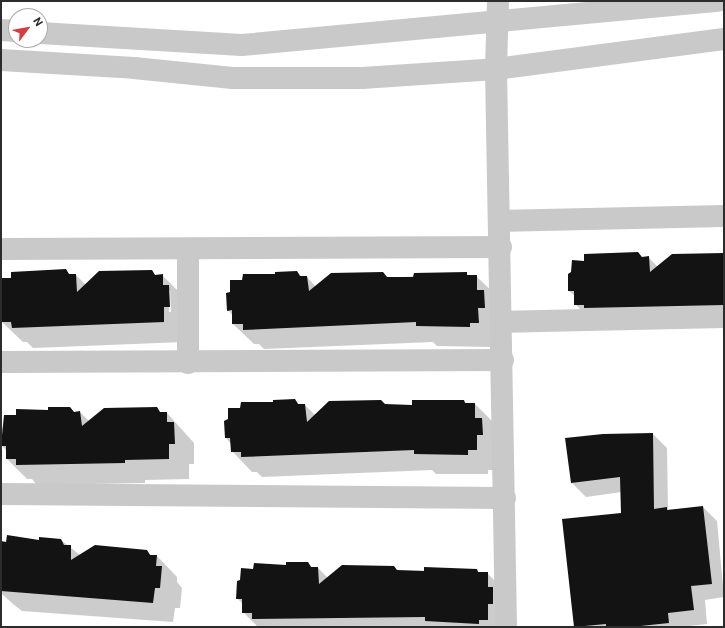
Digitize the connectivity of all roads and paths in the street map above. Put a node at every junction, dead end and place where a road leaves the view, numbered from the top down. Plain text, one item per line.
1 (718, 1) edge
2 (498, 11) edge
3 (48, 33) edge
4 (724, 39) edge
5 (1, 60) edge
6 (496, 69) junction
7 (724, 216) edge
8 (500, 221) junction
9 (500, 247) junction
10 (1, 249) edge
11 (188, 250) junction
12 (724, 317) edge
13 (502, 322) junction
14 (503, 360) junction
15 (1, 362) edge
16 (188, 363) junction
17 (1, 494) edge
18 (505, 498) junction
19 (506, 627) edge

1 - 2 street
2 - 3 street
2 - 6 street
4 - 6 street
5 - 6 street
6 - 8 street
7 - 8 street
8 - 9 street
9 - 11 street
9 - 13 street
10 - 11 street
11 - 16 street
12 - 13 street
13 - 14 street
14 - 16 street
14 - 18 street
15 - 16 street
17 - 18 street
18 - 19 street

